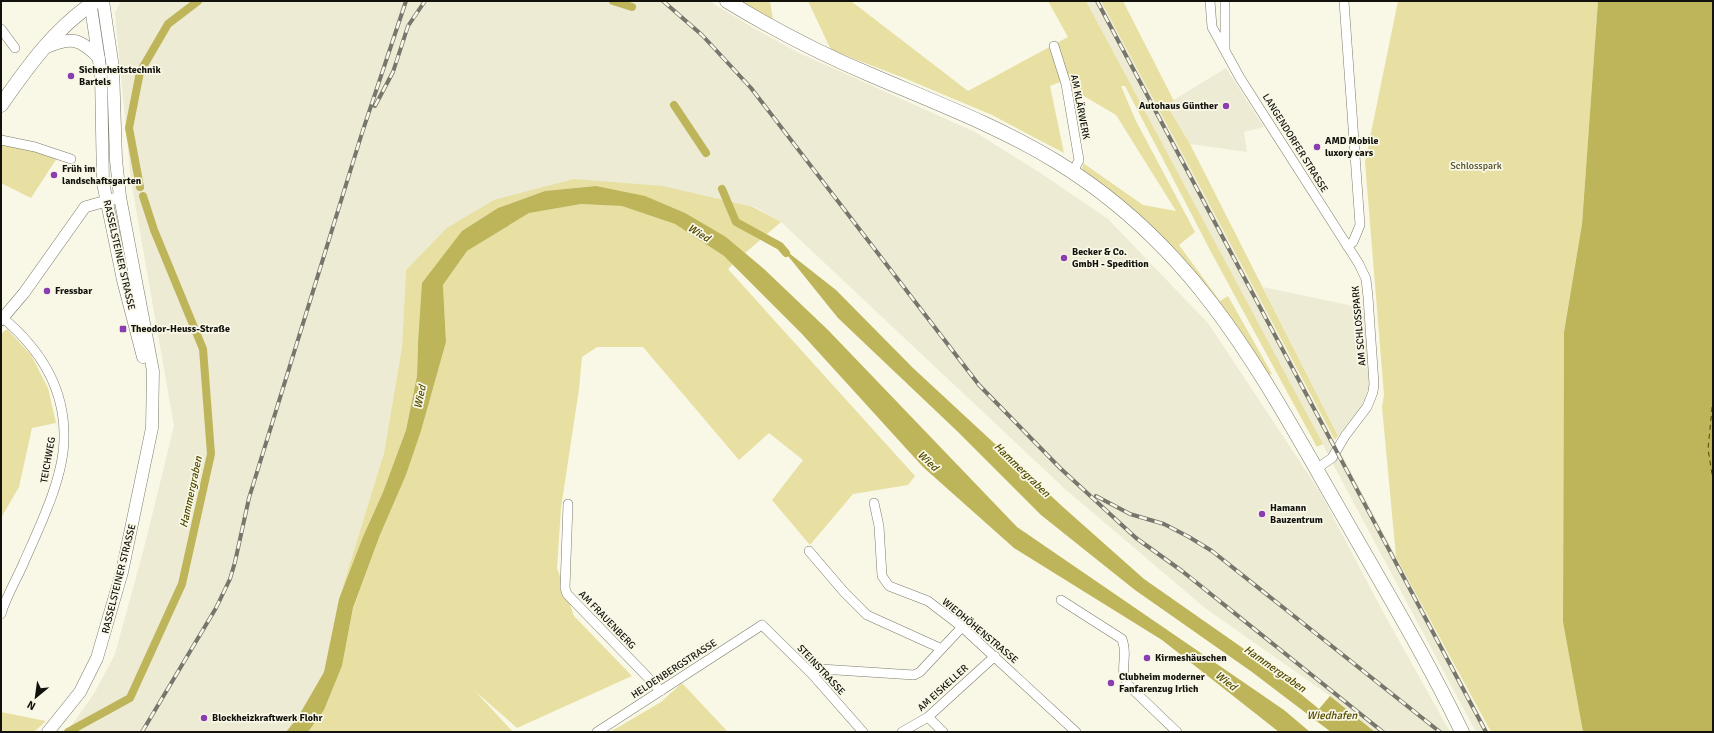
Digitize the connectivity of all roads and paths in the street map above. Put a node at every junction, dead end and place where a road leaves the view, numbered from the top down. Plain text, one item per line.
1 (727, 1) edge
2 (1210, 1) edge
3 (1225, 1) edge
4 (1344, 1) edge
5 (92, 2) edge
6 (1, 29) edge
7 (1054, 46) dead end
8 (15, 48) dead end
9 (42, 49) junction
10 (1225, 50) junction
11 (99, 58) junction
12 (1, 94) edge
13 (1, 105) edge
14 (1, 140) edge
15 (71, 159) dead end
16 (1073, 172) junction
17 (120, 197) junction
18 (106, 201) junction
19 (1347, 246) junction
20 (2, 319) edge
21 (152, 387) junction
22 (1316, 469) junction
23 (874, 503) dead end
24 (568, 504) dead end
25 (809, 551) dead end
26 (1061, 600) dead end
27 (1, 614) edge
28 (762, 625) joint
29 (962, 627) junction
30 (940, 648) junction
31 (995, 656) junction
32 (812, 674) junction
33 (661, 691) junction
34 (928, 717) junction
35 (48, 732) edge
36 (597, 732) edge
37 (863, 732) edge
38 (902, 732) edge
39 (943, 732) edge
40 (1076, 732) edge
41 (1177, 732) edge
42 (1462, 732) edge

1 - 16 main road
2 - 10 street, LANGENDORFER STRASSE
3 - 10 street, LANGENDORFER STRASSE
4 - 19 street
5 - 9 main road
5 - 11 main road, RASSELSTEINER STRASSE
5 - 12 main road
5 - 17 main road, RASSELSTEINER STRASSE
6 - 8 street
7 - 16 street, AM KLÄRWERK
9 - 11 main road
9 - 13 main road
10 - 19 street, LANGENDORFER STRASSE
11 - 18 main road, RASSELSTEINER STRASSE
14 - 15 street
16 - 22 main road
17 - 18 street
17 - 21 main road, RASSELSTEINER STRASSE
18 - 20 street
18 - 21 main road, RASSELSTEINER STRASSE
19 - 22 street, AM SCHLOSSPARK
20 - 27 street, TEICHWEG
21 - 35 main road, RASSELSTEINER STRASSE
22 - 42 main road
23 - 29 street, WIEDHÖHENSTRASSE
24 - 33 street, AM FRAUENBERG
25 - 30 street
26 - 41 street
28 - 32 street, STEINSTRASSE
28 - 33 street, HELDENBERGSTRASSE
29 - 30 street
29 - 31 street, WIEDHÖHENSTRASSE
30 - 32 street
31 - 34 street, AM EISKELLER
31 - 40 street, WIEDHÖHENSTRASSE
32 - 37 street, STEINSTRASSE
33 - 36 street, HELDENBERGSTRASSE
34 - 38 street, AM EISKELLER
34 - 39 street

